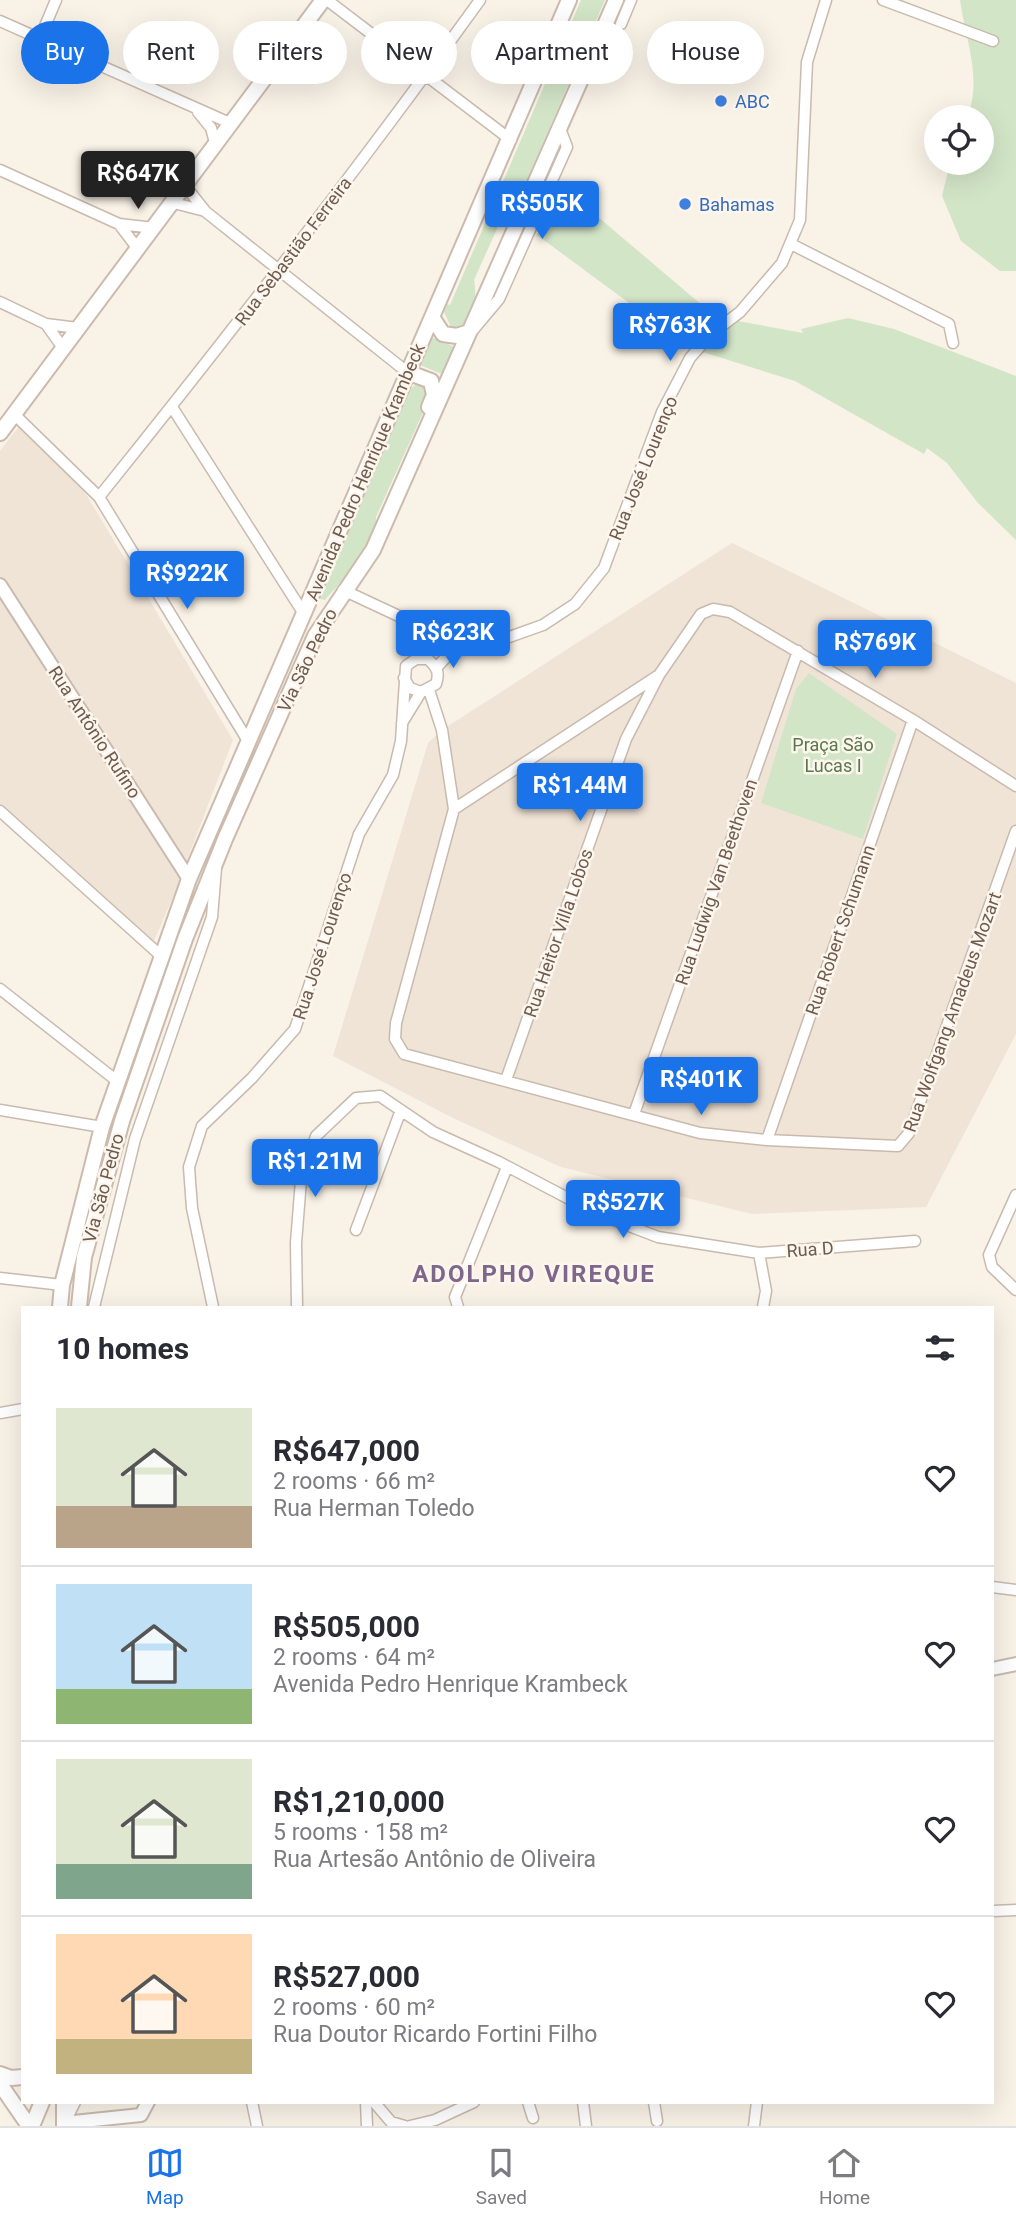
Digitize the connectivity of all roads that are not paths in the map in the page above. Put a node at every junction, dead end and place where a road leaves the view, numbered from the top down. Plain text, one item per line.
1 (56, 0) edge
2 (325, 0) edge
3 (480, 0) edge
4 (569, 0) edge
5 (616, 0) edge
6 (631, 0) edge
7 (826, 0) edge
8 (883, 0) edge
9 (0, 21) edge
10 (47, 21) edge
11 (622, 21) edge
12 (361, 26) edge
13 (21, 30) edge
14 (457, 33) edge
15 (993, 41) dead end
16 (109, 70) edge
17 (420, 84) edge
18 (439, 84) edge
19 (198, 111) junction
20 (233, 124) junction
21 (511, 139) junction
22 (216, 146) junction
23 (0, 170) edge
24 (186, 187) junction
25 (174, 202) junction
26 (206, 212) junction
27 (119, 223) junction
28 (154, 228) junction
29 (791, 244) junction
30 (138, 249) junction
31 (277, 270) junction
32 (0, 302) edge
33 (432, 317) junction
34 (46, 324) junction
35 (78, 328) junction
36 (469, 332) junction
37 (953, 343) dead end
38 (63, 348) junction
39 (407, 372) junction
40 (172, 407) junction
41 (14, 414) junction
42 (0, 433) edge
43 (99, 497) junction
44 (384, 526) junction
45 (0, 585) edge
46 (343, 590) junction
47 (304, 614) junction
48 (433, 632) junction
49 (460, 642) junction
50 (797, 651) junction
51 (416, 659) junction
52 (437, 667) junction
53 (659, 675) junction
54 (404, 678) junction
55 (425, 691) junction
56 (913, 720) junction
57 (402, 723) junction
58 (248, 741) junction
59 (1016, 786) edge
60 (454, 809) junction
61 (0, 811) edge
62 (1016, 831) edge
63 (216, 861) junction
64 (1016, 872) edge
65 (1002, 874) junction
66 (190, 879) junction
67 (160, 954) junction
68 (0, 989) edge
69 (506, 1080) junction
70 (117, 1081) junction
71 (0, 1110) edge
72 (401, 1110) junction
73 (634, 1114) junction
74 (102, 1127) junction
75 (767, 1140) junction
76 (508, 1167) junction
77 (1016, 1195) edge
78 (356, 1230) dead end
79 (915, 1241) dead end
80 (759, 1253) junction
81 (0, 1278) edge
82 (62, 1285) junction
83 (1016, 1290) edge
84 (60, 1306) edge
85 (79, 1306) edge
86 (94, 1306) edge
87 (214, 1306) edge
88 (297, 1306) edge
89 (458, 1306) edge
90 (763, 1306) edge
91 (21, 1409) edge
92 (0, 1413) edge
93 (994, 1587) edge
94 (1016, 1590) edge
95 (1016, 1664) edge
96 (994, 1669) edge
97 (1016, 1910) edge
98 (994, 1911) edge
99 (0, 2074) edge
100 (21, 2077) edge
101 (0, 2084) edge
102 (41, 2104) edge
103 (64, 2104) edge
104 (74, 2104) edge
105 (252, 2104) edge
106 (366, 2104) edge
107 (376, 2104) edge
108 (471, 2104) edge
109 (529, 2104) edge
110 (583, 2104) edge
111 (654, 2104) edge
112 (757, 2104) edge
113 (533, 2118) dead end
114 (142, 2120) edge
115 (657, 2121) dead end
116 (438, 2123) edge
117 (64, 2125) edge
118 (31, 2126) edge
119 (257, 2126) edge
120 (368, 2126) edge
121 (408, 2126) edge
122 (586, 2126) edge
123 (754, 2126) edge

1 - 10 street
2 - 12 street
2 - 20 main road
3 - 14 street, Rua Sebastião Ferreira
4 - 21 main road, Avenida Pedro Henrique Krambeck
5 - 36 main road, Via São Pedro
6 - 11 street
7 - 29 street, Rua José Lourenço
8 - 15 street
9 - 13 street
16 - 19 street
17 - 31 street, Rua Sebastião Ferreira
18 - 21 street
19 - 20 street
19 - 22 street
20 - 22 main road
21 - 33 main road, Avenida Pedro Henrique Krambeck
22 - 24 main road
23 - 27 street
24 - 25 main road
24 - 26 street
25 - 26 street
25 - 28 main road
26 - 31 street
27 - 28 street
27 - 30 street
28 - 30 main road
29 - 37 street
29 - 49 street, Rua José Lourenço
30 - 35 main road
31 - 39 street
31 - 40 street, Rua Sebastião Ferreira
32 - 34 street
33 - 36 main road
33 - 39 main road, Avenida Pedro Henrique Krambeck
34 - 35 street
34 - 38 street
35 - 38 main road
36 - 44 main road, Via São Pedro
38 - 41 main road
39 - 44 main road
39 - 47 main road, Avenida Pedro Henrique Krambeck
40 - 43 street, Rua Sebastião Ferreira
40 - 47 street
41 - 42 main road
41 - 43 street
43 - 58 street
44 - 46 main road, Via São Pedro
45 - 66 street, Rua Antônio Rufino
46 - 48 street
46 - 63 main road, Via São Pedro
47 - 58 main road, Avenida Pedro Henrique Krambeck
48 - 49 street
48 - 51 street
49 - 52 street
50 - 53 street, Rua Heitor Villa Lobos
50 - 56 street
50 - 73 street, Rua Ludwig Van Beethoven
51 - 52 street
51 - 54 street
52 - 55 street
53 - 60 street
53 - 69 street, Rua Heitor Villa Lobos
54 - 55 street
54 - 57 street, Rua José Lourenço
55 - 57 street, Rua José Lourenço
55 - 60 street, Rua Wolfgang Amadeus Mozart
56 - 59 street
56 - 75 street, Rua Robert Schumann
57 - 87 street, Rua José Lourenço
58 - 66 main road, Avenida Pedro Henrique Krambeck
60 - 69 street, Rua Wolfgang Amadeus Mozart
61 - 67 street
62 - 65 street, Rua Wolfgang Amadeus Mozart
63 - 85 main road, Via São Pedro
63 - 86 street
64 - 65 street
65 - 75 street, Rua Wolfgang Amadeus Mozart
66 - 67 main road, Avenida Pedro Henrique Krambeck
67 - 70 main road, Avenida Pedro Henrique Krambeck
68 - 70 street
69 - 73 street, Rua Wolfgang Amadeus Mozart
70 - 74 main road, Avenida Pedro Henrique Krambeck
71 - 74 street
72 - 76 street
72 - 78 street
72 - 88 street
73 - 75 street, Rua Wolfgang Amadeus Mozart
74 - 82 main road, Avenida Pedro Henrique Krambeck
76 - 80 street
76 - 89 street
77 - 83 street
79 - 80 street, Rua D
80 - 90 street, Rua D
81 - 82 street
82 - 84 main road, Avenida Pedro Henrique Krambeck
91 - 92 street
93 - 94 street
95 - 96 street
97 - 98 street
99 - 100 main road
101 - 118 main road
102 - 118 main road
103 - 117 main road
104 - 117 street
105 - 119 street
106 - 120 street
107 - 121 street
108 - 116 street
109 - 113 street
110 - 122 street
111 - 115 street
112 - 123 street
114 - 117 street
116 - 121 street

